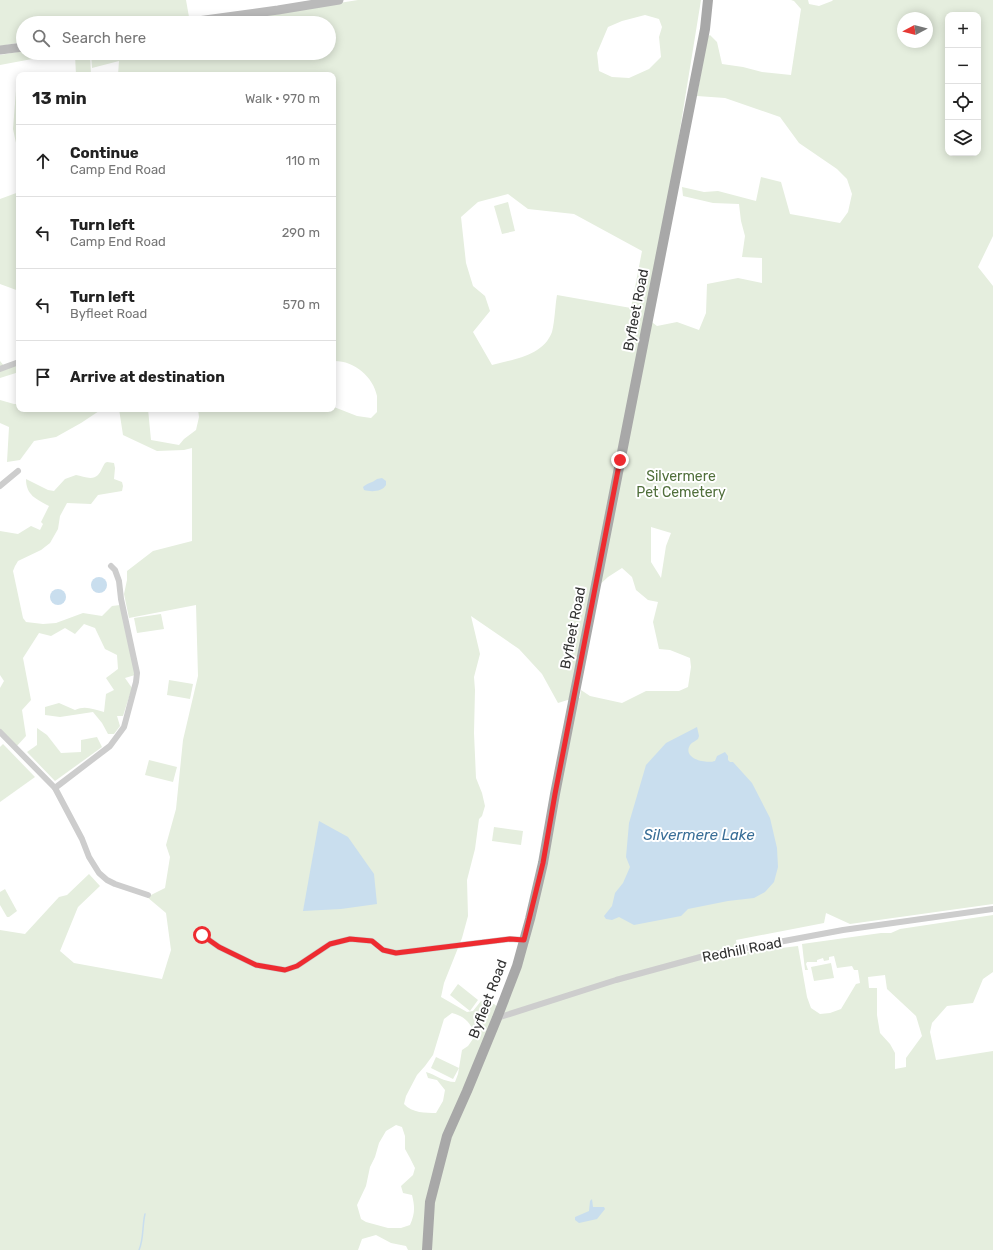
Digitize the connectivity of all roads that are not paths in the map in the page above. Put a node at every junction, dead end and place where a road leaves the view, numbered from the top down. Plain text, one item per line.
1 (339, 0) edge
2 (708, 0) edge
3 (234, 16) edge
4 (16, 48) edge
5 (0, 50) edge
6 (16, 363) edge
7 (0, 369) edge
8 (18, 471) dead end
9 (0, 486) edge
10 (111, 566) dead end
11 (0, 732) edge
12 (55, 788) junction
13 (148, 895) dead end
14 (993, 909) edge
15 (202, 935) dead end
16 (524, 940) junction
17 (497, 1018) junction
18 (427, 1250) edge

1 - 3 main road
2 - 16 main road, Byfleet Road
4 - 5 main road
6 - 7 street
8 - 9 street
10 - 12 street
11 - 12 street
12 - 13 street
14 - 17 street, Redhill Road
15 - 16 street
16 - 17 main road, Byfleet Road
17 - 18 main road, Byfleet Road

